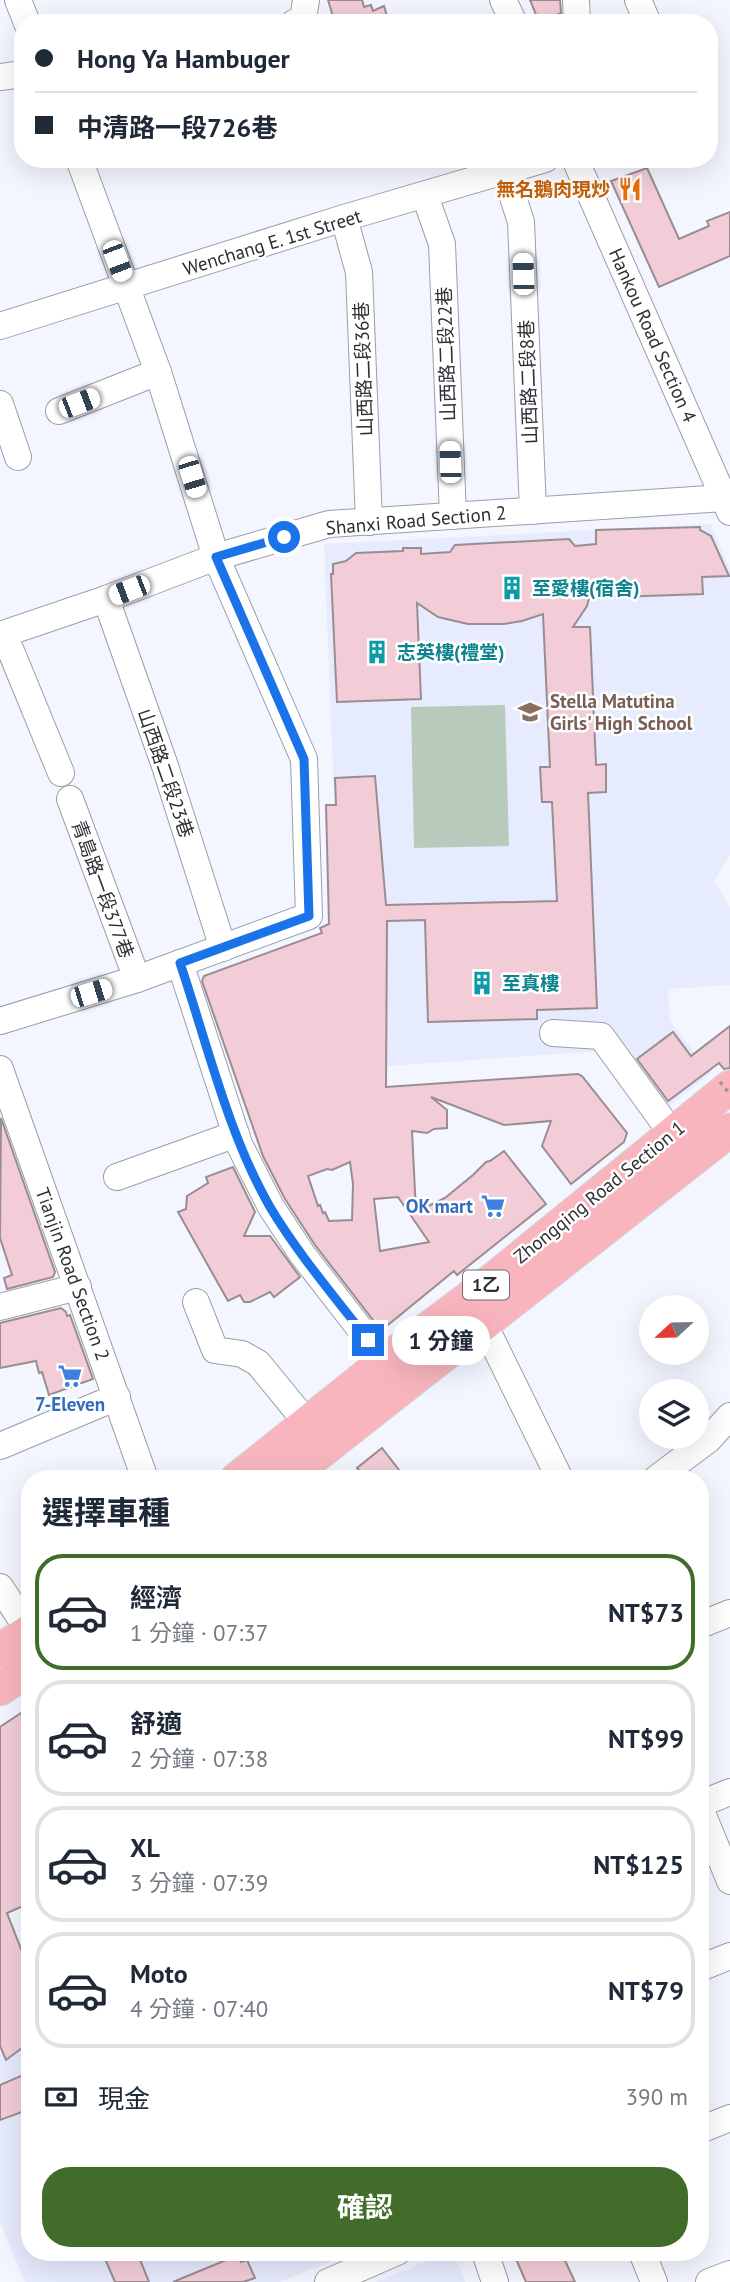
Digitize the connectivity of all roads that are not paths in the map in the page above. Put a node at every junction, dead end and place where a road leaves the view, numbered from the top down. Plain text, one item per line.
1 (82, 168) edge
2 (517, 168) edge
3 (580, 168) edge
4 (505, 172) junction
5 (425, 196) junction
6 (344, 218) junction
7 (127, 287) junction
8 (0, 326) edge
9 (159, 372) junction
10 (0, 404) edge
11 (59, 411) dead end
12 (18, 457) dead end
13 (728, 501) edge
14 (533, 510) junction
15 (453, 516) junction
16 (369, 522) junction
17 (216, 557) junction
18 (106, 599) junction
19 (2, 635) edge
20 (61, 773) dead end
21 (70, 799) dead end
22 (223, 948) junction
23 (180, 963) junction
24 (137, 979) junction
25 (0, 1021) edge
26 (553, 1033) dead end
27 (0, 1069) edge
28 (725, 1084) edge
29 (730, 1130) edge
30 (671, 1133) junction
31 (236, 1134) junction
32 (692, 1159) junction
33 (117, 1177) dead end
34 (78, 1287) junction
35 (196, 1302) dead end
36 (0, 1307) edge
37 (478, 1310) junction
38 (384, 1361) junction
39 (117, 1397) junction
40 (730, 1416) edge
41 (308, 1424) junction
42 (0, 1446) edge
43 (142, 1470) edge
44 (249, 1470) edge
45 (296, 1470) edge
46 (556, 1470) edge
47 (668, 1470) edge
48 (0, 1587) edge
49 (730, 1613) edge
50 (21, 1618) edge
51 (709, 1621) edge
52 (21, 1637) edge
53 (0, 1650) edge
54 (21, 1674) edge
55 (0, 1689) edge
56 (730, 1792) edge
57 (709, 1802) edge
58 (709, 1828) edge
59 (730, 1881) edge
60 (730, 1956) edge
61 (709, 1964) edge
62 (730, 2118) edge
63 (709, 2126) edge
64 (376, 2261) edge
65 (488, 2261) edge
66 (646, 2261) edge
67 (730, 2274) edge
68 (328, 2282) edge
69 (495, 2282) edge
70 (654, 2282) edge
71 (709, 2282) edge

1 - 7 street
2 - 4 street, Wenchang E. 1st Street
3 - 13 street, Hankou Road Section 4
4 - 5 street, Wenchang E. 1st Street
4 - 14 street, 山西路二段8巷
5 - 6 street, Wenchang E. 1st Street
5 - 15 street, 山西路二段22巷
6 - 7 street, Wenchang E. 1st Street
6 - 16 street, 山西路二段36巷
7 - 8 street, Wenchang E. 1st Street
7 - 9 street
9 - 11 street
9 - 17 street
10 - 12 street
13 - 14 street, Shanxi Road Section 2
14 - 15 street, Shanxi Road Section 2
15 - 16 street, Shanxi Road Section 2
16 - 17 street, Shanxi Road Section 2
17 - 18 street, Shanxi Road Section 2
17 - 22 street
18 - 19 street, Shanxi Road Section 2
18 - 22 street, 山西路二段23巷
19 - 20 street
21 - 24 street, 青島路一段377巷
22 - 23 street
23 - 24 street
23 - 31 street
24 - 25 street
26 - 30 street
27 - 34 street, Tianjin Road Section 2
28 - 30 main road, Zhongqing Road Section 1 / 1乙
29 - 32 main road, Zhongqing Road Section 1 / 1乙
30 - 32 street
30 - 37 main road, Zhongqing Road Section 1 / 1乙
31 - 33 street
31 - 38 street
32 - 37 main road, Zhongqing Road Section 1 / 1乙
34 - 36 street
34 - 39 street, Tianjin Road Section 2
35 - 41 street
37 - 38 main road, Zhongqing Road Section 1 / 1乙
37 - 45 main road, Zhongqing Road Section 1 / 1乙
37 - 46 street
38 - 41 main road, Zhongqing Road Section 1 / 1乙
39 - 42 street
39 - 43 street, Tianjin Road Section 2
40 - 47 street
41 - 44 main road, Zhongqing Road Section 1 / 1乙
48 - 50 street
49 - 51 street
52 - 53 main road
54 - 55 main road
56 - 57 street
58 - 59 street
60 - 61 street
62 - 63 street
64 - 68 street
65 - 69 street
66 - 70 street
67 - 71 street

